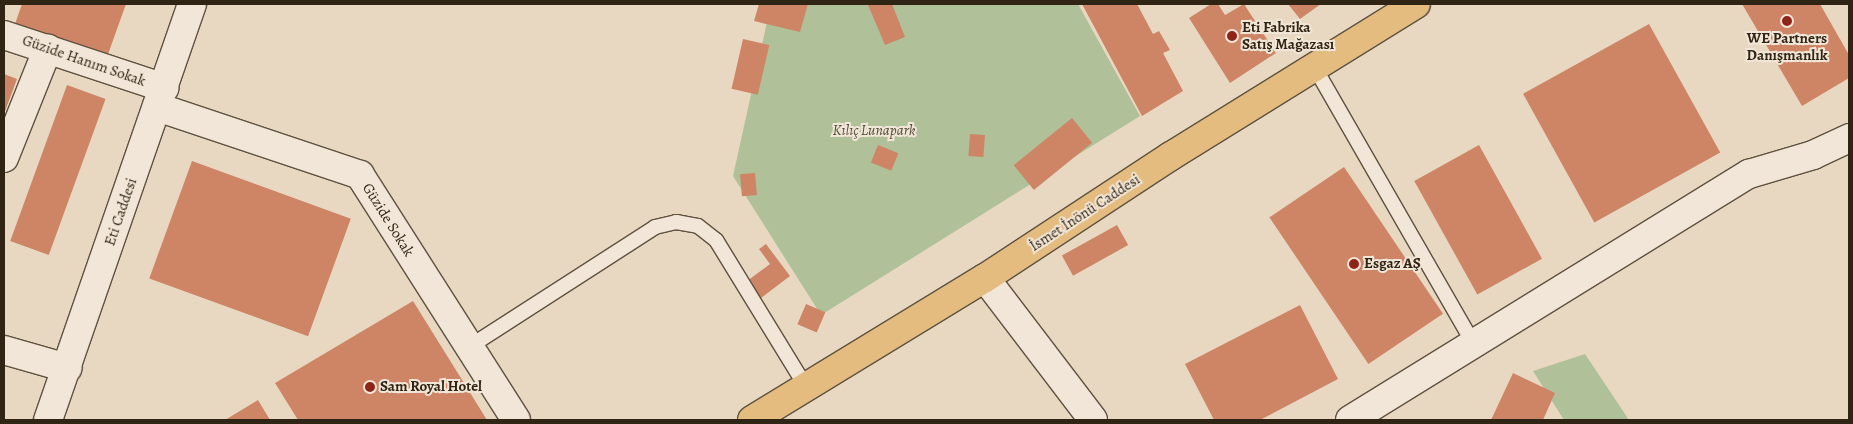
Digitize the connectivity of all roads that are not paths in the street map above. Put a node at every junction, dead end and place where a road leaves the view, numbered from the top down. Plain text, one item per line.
1 (192, 4) edge
2 (1416, 4) edge
3 (4, 35) edge
4 (48, 48) junction
5 (1315, 68) junction
6 (160, 98) junction
7 (1849, 138) edge
8 (6, 145) edge
9 (985, 278) junction
10 (1473, 343) junction
11 (469, 347) junction
12 (4, 350) edge
13 (67, 368) junction
14 (806, 387) junction
15 (48, 420) edge
16 (516, 420) edge
17 (752, 420) edge
18 (1093, 420) edge
19 (1350, 420) edge

1 - 6 street, Eti Caddesi
2 - 5 main road, İsmet İnönü Caddesi
3 - 4 street, Güzide Hanım Sokak
4 - 6 street, Güzide Hanım Sokak
4 - 8 street
5 - 9 main road, İsmet İnönü Caddesi
5 - 10 lane
6 - 11 street, Güzide Sokak
6 - 13 street, Eti Caddesi
7 - 10 street
9 - 14 main road, İsmet İnönü Caddesi
9 - 18 street
10 - 19 street
11 - 14 lane
11 - 16 street, Güzide Sokak
12 - 13 street
13 - 15 street, Eti Caddesi
14 - 17 main road, İsmet İnönü Caddesi

